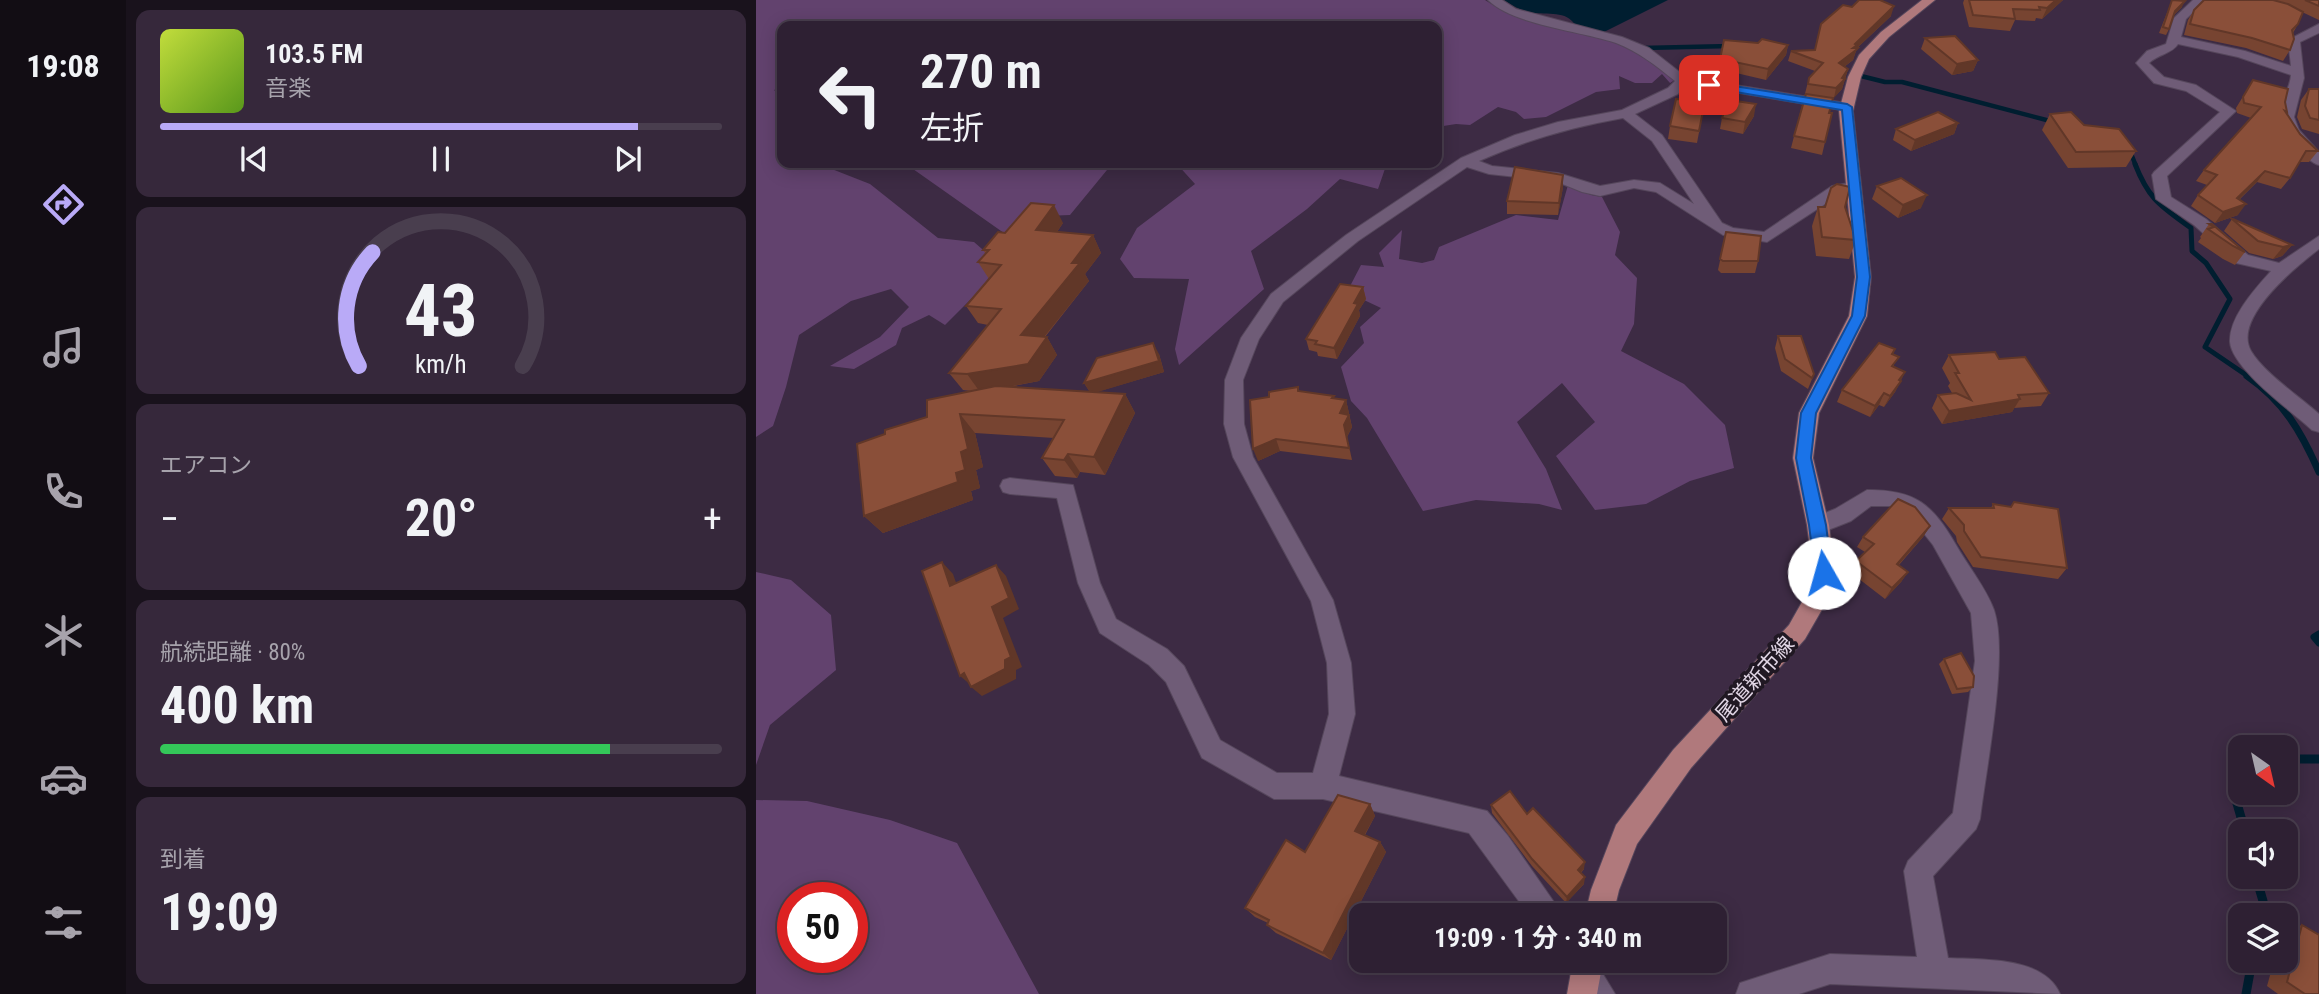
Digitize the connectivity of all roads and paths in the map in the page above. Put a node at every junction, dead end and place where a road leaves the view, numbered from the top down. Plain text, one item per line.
1 (1494, 0) edge
2 (1929, 0) edge
3 (2200, 0) edge
4 (2303, 17) edge
5 (2319, 28) edge
6 (2174, 39) junction
7 (2298, 73) junction
8 (1682, 80) junction
9 (1847, 107) junction
10 (1626, 113) junction
11 (1466, 161) junction
12 (2319, 161) edge
13 (1854, 186) junction
14 (1716, 226) junction
15 (2319, 241) edge
16 (2282, 269) junction
17 (2319, 425) edge
18 (1010, 486) dead end
19 (1818, 525) junction
20 (1323, 786) junction
21 (1537, 903) edge
22 (1602, 903) edge
23 (1935, 973) junction
24 (1751, 994) edge
25 (2045, 994) edge

1 - 8 street
2 - 9 main road, 尾道新市線
3 - 6 street
4 - 5 street
5 - 7 street
6 - 7 street
6 - 16 street
7 - 12 street
8 - 9 street
8 - 10 street
9 - 13 main road, 尾道新市線
10 - 11 street
10 - 14 street
11 - 14 street
11 - 20 street
13 - 14 street
13 - 19 main road, 尾道新市線
15 - 16 street
16 - 17 street
18 - 20 street
19 - 22 main road, 尾道新市線
19 - 23 street
20 - 21 street
23 - 24 street
23 - 25 street

